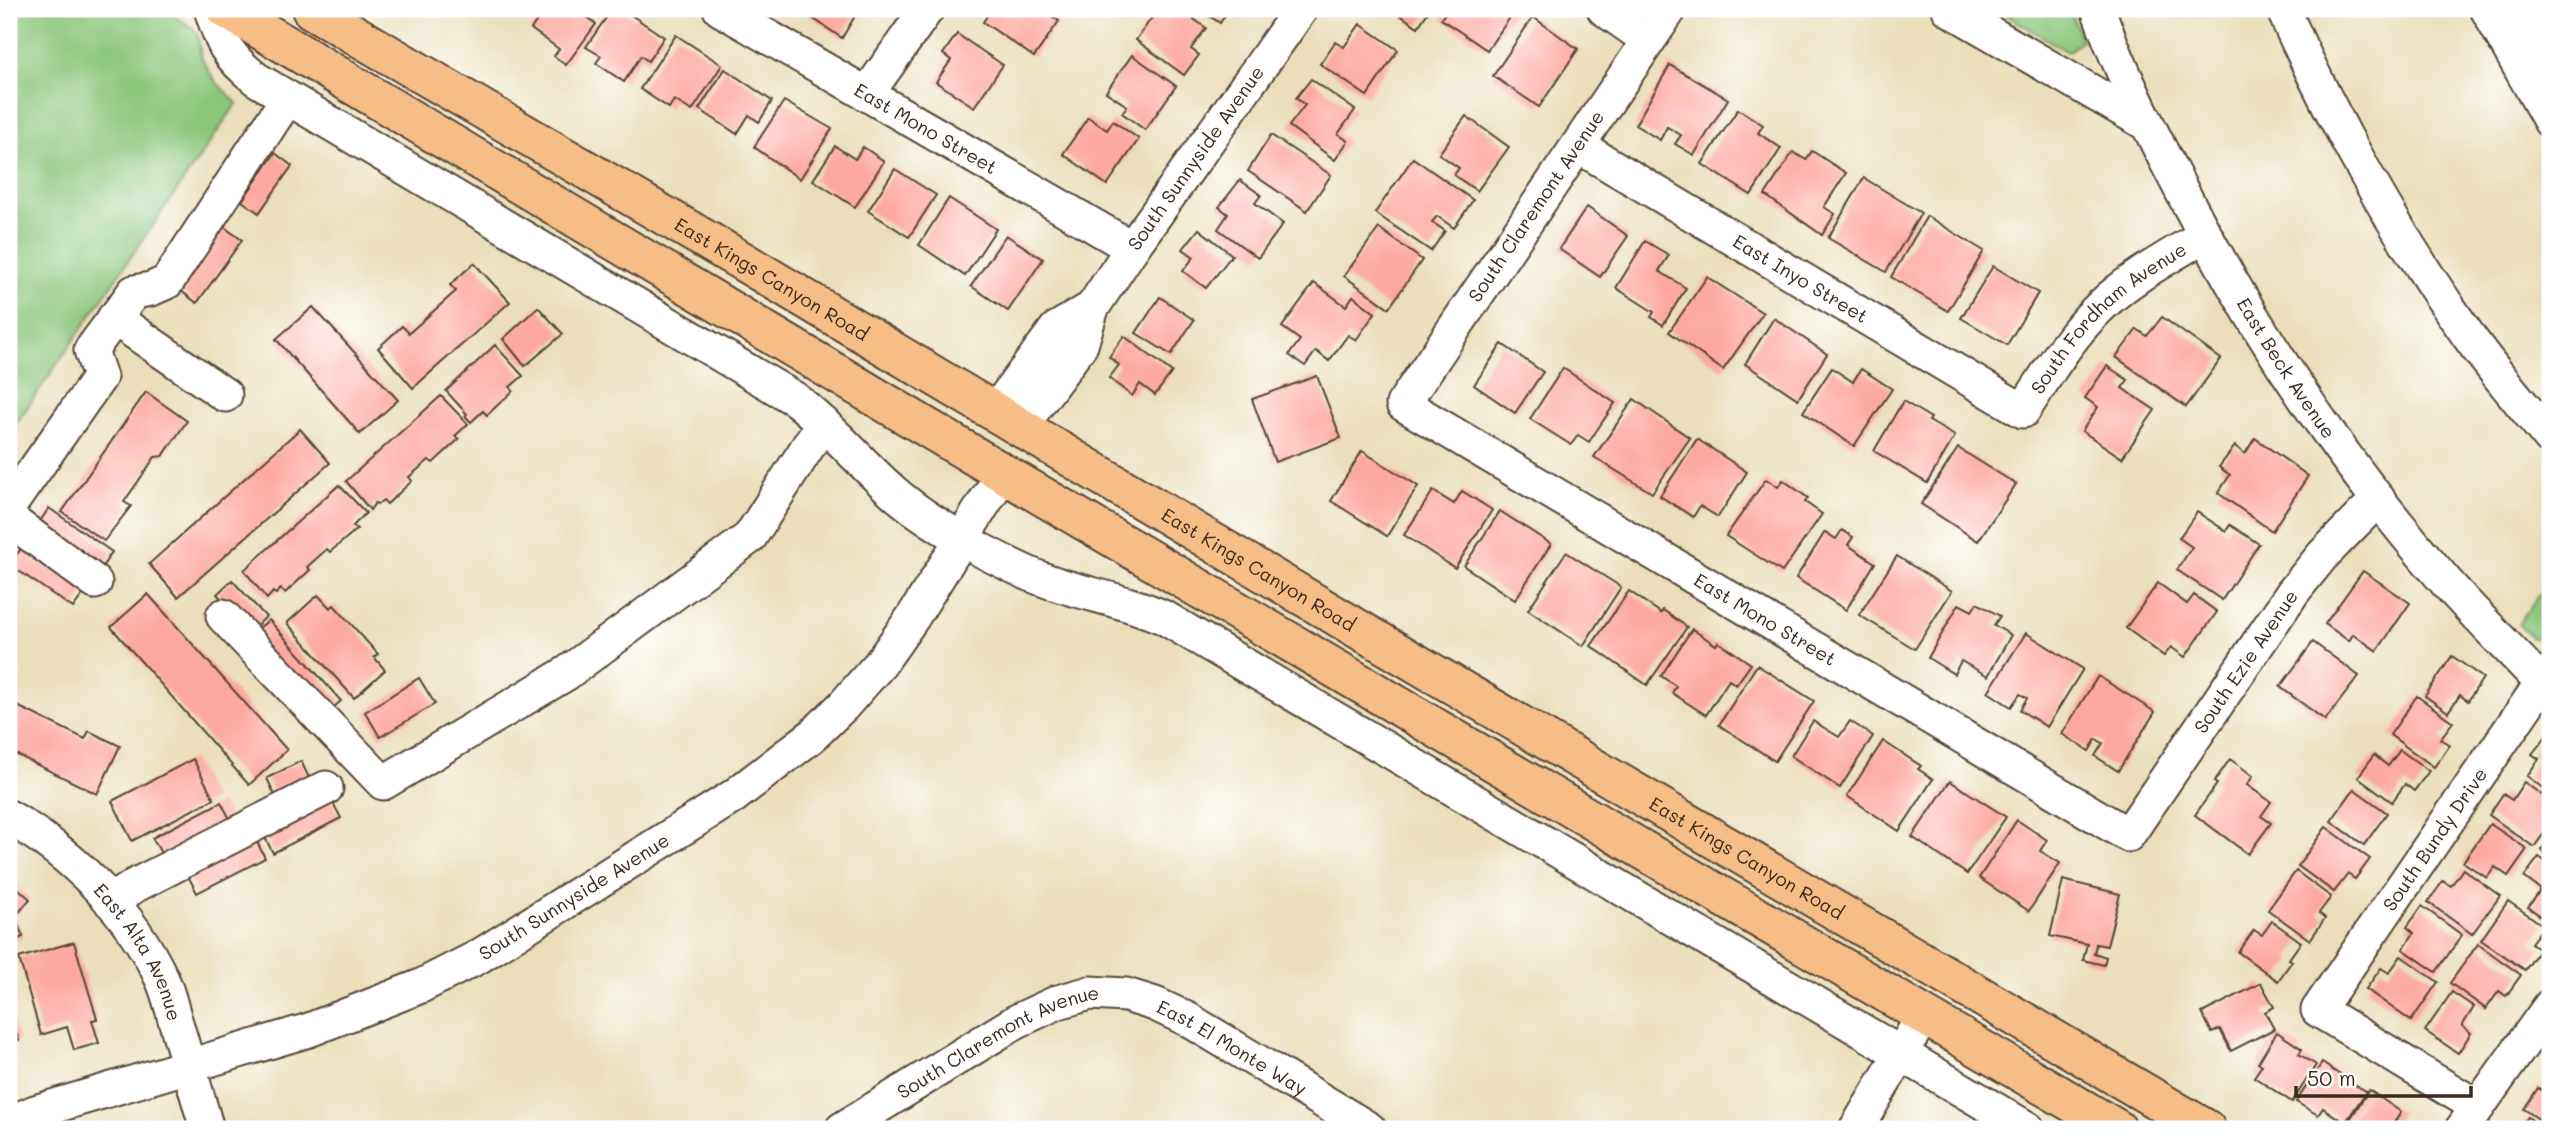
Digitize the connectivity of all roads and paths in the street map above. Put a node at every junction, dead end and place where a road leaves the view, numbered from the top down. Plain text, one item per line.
1 (211, 9) edge
2 (226, 9) edge
3 (720, 9) edge
4 (927, 9) edge
5 (1301, 9) edge
6 (1604, 9) edge
7 (1670, 9) edge
8 (1949, 9) edge
9 (2098, 9) edge
10 (2283, 9) edge
11 (2487, 9) edge
12 (2523, 9) edge
13 (320, 11) edge
14 (1648, 40) junction
15 (305, 56) junction
16 (2550, 57) edge
17 (867, 94) junction
18 (287, 99) junction
19 (2550, 121) edge
20 (2147, 124) junction
21 (1578, 146) junction
22 (2205, 235) junction
23 (1132, 248) junction
24 (688, 284) junction
25 (114, 318) junction
26 (225, 395) dead end
27 (1403, 404) joint
28 (2023, 411) joint
29 (1005, 419) junction
30 (823, 423) junction
31 (2550, 438) edge
32 (1003, 473) junction
33 (2378, 499) junction
34 (9, 519) edge
35 (962, 539) junction
36 (94, 582) dead end
37 (223, 616) dead end
38 (1348, 624) junction
39 (2546, 677) edge
40 (326, 789) dead end
41 (9, 817) edge
42 (2127, 835) joint
43 (111, 902) junction
44 (1126, 995) joint
45 (2550, 1006) edge
46 (1924, 1014) junction
47 (1901, 1053) junction
48 (189, 1065) junction
49 (2470, 1118) edge
50 (9, 1123) edge
51 (207, 1129) edge
52 (842, 1129) edge
53 (1369, 1129) edge
54 (1856, 1129) edge
55 (2028, 1129) edge
56 (2117, 1129) edge
57 (2206, 1129) edge

1 - 18 street
2 - 15 main road
3 - 17 street, East Mono Street
4 - 17 street
5 - 23 street, South Sunnyside Avenue
6 - 14 street
7 - 14 street, South Claremont Avenue
8 - 20 street
9 - 20 street, East Beck Avenue
10 - 31 street
11 - 19 street
12 - 16 street
13 - 15 street
13 - 29 main road, East Kings Canyon Road
14 - 21 street, South Claremont Avenue
15 - 24 main road
17 - 23 street, East Mono Street
18 - 25 street
18 - 30 street
20 - 22 street, East Beck Avenue
21 - 27 street, South Claremont Avenue
21 - 28 street, East Inyo Street
22 - 28 street, South Fordham Avenue
22 - 33 street, East Beck Avenue
23 - 29 street, South Sunnyside Avenue
24 - 29 main road
24 - 32 main road
25 - 26 street
25 - 34 street
27 - 42 street, East Mono Street
29 - 38 main road, East Kings Canyon Road
30 - 35 street
30 - 37 street
32 - 35 street, South Sunnyside Avenue
32 - 38 main road
32 - 46 main road
33 - 39 street, East Beck Avenue
33 - 42 street, South Ezie Avenue
34 - 36 street
35 - 47 street
35 - 48 street, South Sunnyside Avenue
38 - 57 main road, East Kings Canyon Road
39 - 49 street, South Bundy Drive
40 - 43 street
41 - 43 street, East Alta Avenue
43 - 48 street, East Alta Avenue
44 - 52 street, South Claremont Avenue
44 - 53 street, East El Monte Way
45 - 49 street
46 - 47 street
46 - 56 main road
47 - 54 street
47 - 55 street
48 - 50 street, South Sunnyside Avenue
48 - 51 street, East Alta Avenue

